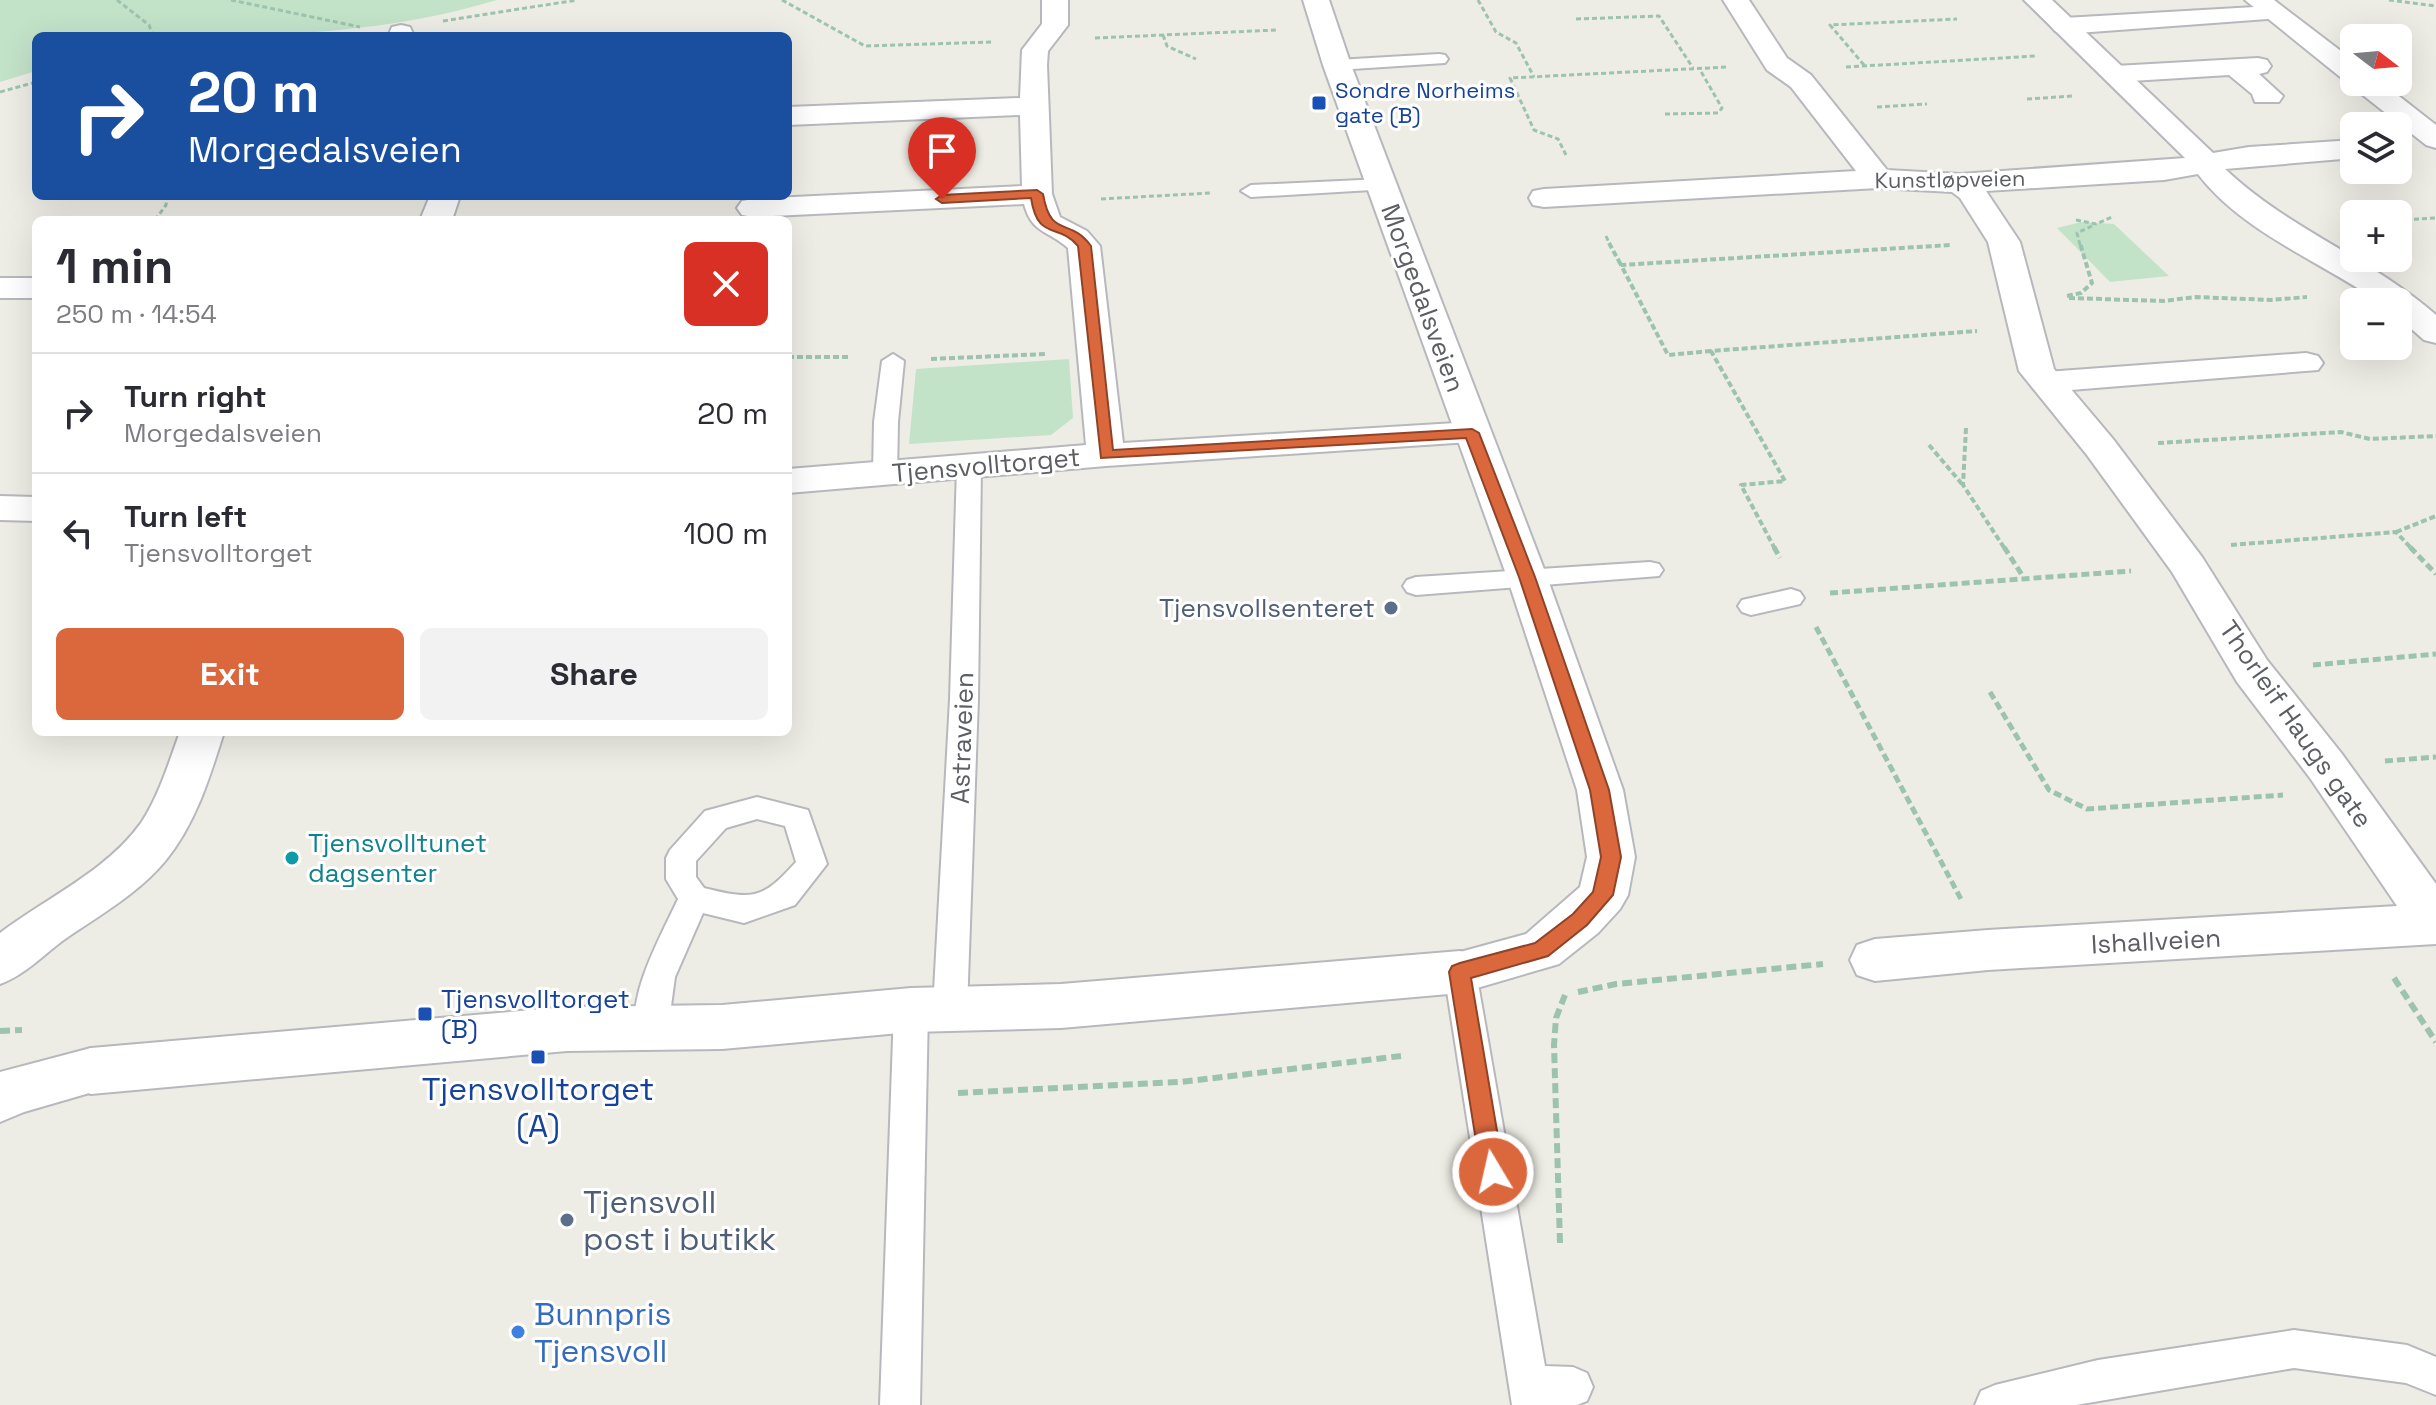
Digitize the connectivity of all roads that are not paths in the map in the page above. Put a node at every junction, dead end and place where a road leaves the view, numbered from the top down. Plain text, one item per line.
1 (1055, 0) edge
2 (1316, 0) edge
3 (1736, 0) edge
4 (2037, 0) edge
5 (2265, 6) edge
6 (2064, 26) junction
7 (1439, 59) dead end
8 (2340, 63) edge
9 (1337, 65) junction
10 (2115, 74) junction
11 (2264, 96) dead end
12 (2381, 96) edge
13 (1036, 106) junction
14 (792, 116) edge
15 (2436, 141) edge
16 (2412, 144) edge
17 (2340, 150) edge
18 (2204, 164) junction
19 (1878, 179) junction
20 (1960, 183) junction
21 (1382, 185) junction
22 (1251, 191) road end
23 (1038, 198) junction
24 (1544, 198) dead end
25 (753, 208) dead end
26 (0, 288) edge
27 (32, 288) edge
28 (2436, 333) edge
29 (893, 361) road end
30 (2306, 363) dead end
31 (2046, 382) junction
32 (1472, 433) junction
33 (1106, 455) junction
34 (969, 467) junction
35 (885, 475) junction
36 (792, 481) edge
37 (1650, 570) dead end
38 (1527, 577) junction
39 (1416, 586) dead end
40 (1795, 597) road end
41 (1751, 606) dead end
42 (201, 736) edge
43 (694, 898) dead end
44 (2436, 924) edge
45 (3, 955) edge
46 (1875, 960) road end
47 (1460, 972) junction
48 (930, 1010) junction
49 (651, 1028) junction
50 (0, 1098) edge
51 (2436, 1376) edge
52 (1573, 1387) dead end
53 (1530, 1395) edge
54 (900, 1405) edge
55 (1995, 1405) edge

1 - 13 street
2 - 9 street, Morgedalsveien
3 - 19 street
4 - 6 street
5 - 6 street
5 - 8 street
6 - 10 street
7 - 9 lane
9 - 21 street, Morgedalsveien
10 - 11 street
10 - 18 street
12 - 15 street
13 - 14 street
13 - 23 street
15 - 16 street
17 - 18 street, Kunstløpveien
18 - 20 street, Kunstløpveien
18 - 28 street
19 - 20 street, Kunstløpveien
19 - 24 street, Kunstløpveien
20 - 31 street, Thorleif Haugs gate
21 - 22 lane
21 - 32 street, Morgedalsveien
23 - 25 street
23 - 33 street
26 - 27 street
29 - 35 lane
30 - 31 street
31 - 44 street, Thorleif Haugs gate
32 - 33 street, Tjensvolltorget
32 - 38 street, Morgedalsveien
33 - 34 street, Tjensvolltorget
34 - 35 street, Tjensvolltorget
34 - 48 lane, Astraveien
35 - 36 street, Tjensvolltorget
37 - 38 lane
38 - 39 lane
38 - 47 street, Morgedalsveien
40 - 41 lane
42 - 45 street
43 - 49 lane
44 - 46 street, Ishallveien
47 - 48 street, Morgedalsveien
47 - 53 lane
48 - 49 street, Morgedalsveien
48 - 54 lane, Astraveien
49 - 50 street, Morgedalsveien
51 - 55 lane
52 - 53 lane

